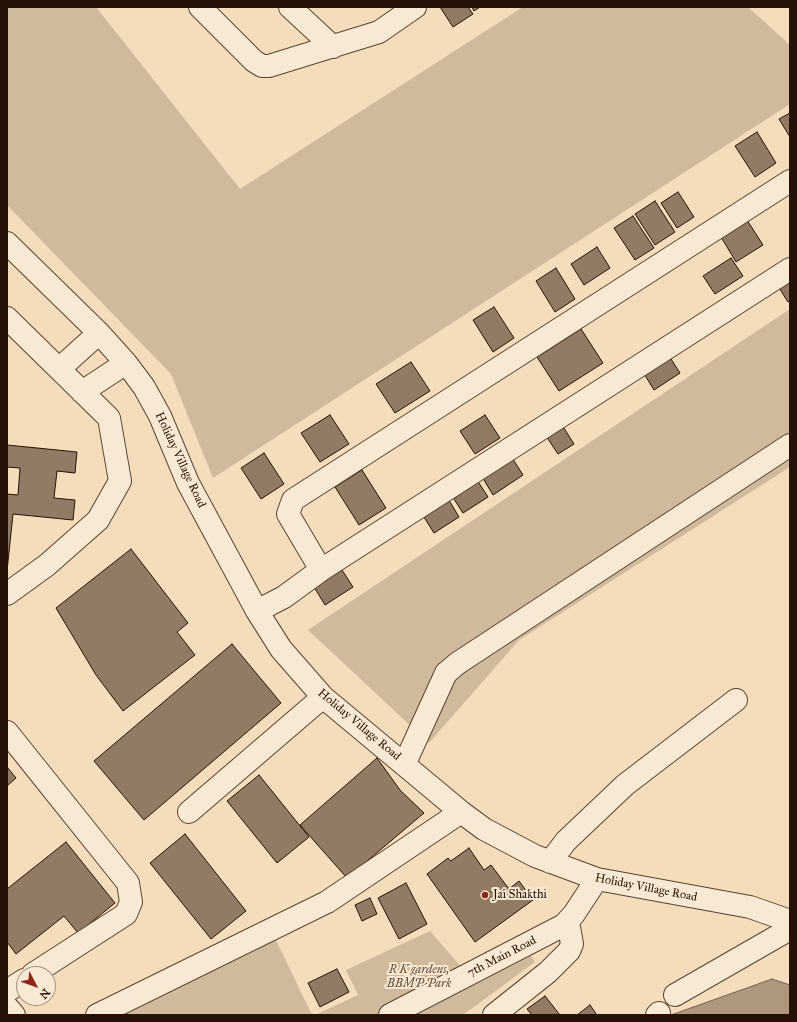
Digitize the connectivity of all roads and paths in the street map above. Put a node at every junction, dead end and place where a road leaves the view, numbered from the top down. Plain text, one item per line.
1 (200, 7) edge
2 (290, 7) edge
3 (415, 7) edge
4 (333, 47) junction
5 (790, 181) edge
6 (7, 243) edge
7 (790, 269) edge
8 (7, 318) edge
9 (99, 333) junction
10 (126, 363) junction
11 (59, 369) junction
12 (82, 392) junction
13 (790, 445) edge
14 (321, 570) junction
15 (7, 594) edge
16 (258, 611) junction
17 (324, 697) junction
18 (736, 700) dead end
19 (7, 732) edge
20 (405, 763) junction
21 (189, 812) dead end
22 (461, 812) junction
23 (550, 862) junction
24 (597, 880) junction
25 (568, 921) junction
26 (790, 921) edge
27 (790, 929) edge
28 (45, 966) edge
29 (16, 985) edge
30 (7, 991) edge
31 (676, 995) dead end
32 (7, 1007) edge
33 (14, 1015) edge
34 (97, 1015) edge
35 (390, 1015) edge
36 (494, 1015) edge

1 - 4 street
2 - 4 street
3 - 4 street
5 - 14 street
6 - 9 street, Holiday Village Road
7 - 14 street
8 - 11 street
9 - 10 street, Holiday Village Road
9 - 11 street
10 - 12 street
10 - 16 street, Holiday Village Road
11 - 12 street
12 - 15 street
13 - 20 street
14 - 16 street
16 - 17 street, Holiday Village Road
17 - 20 street, Holiday Village Road
17 - 21 street
18 - 23 street
19 - 28 street
20 - 22 street, Holiday Village Road
22 - 23 street, Holiday Village Road
22 - 34 street
23 - 24 street, Holiday Village Road
24 - 25 street, 7th Main Road
24 - 26 street, Holiday Village Road
25 - 35 street, 7th Main Road
25 - 36 street
27 - 31 street
29 - 30 street
32 - 33 street

